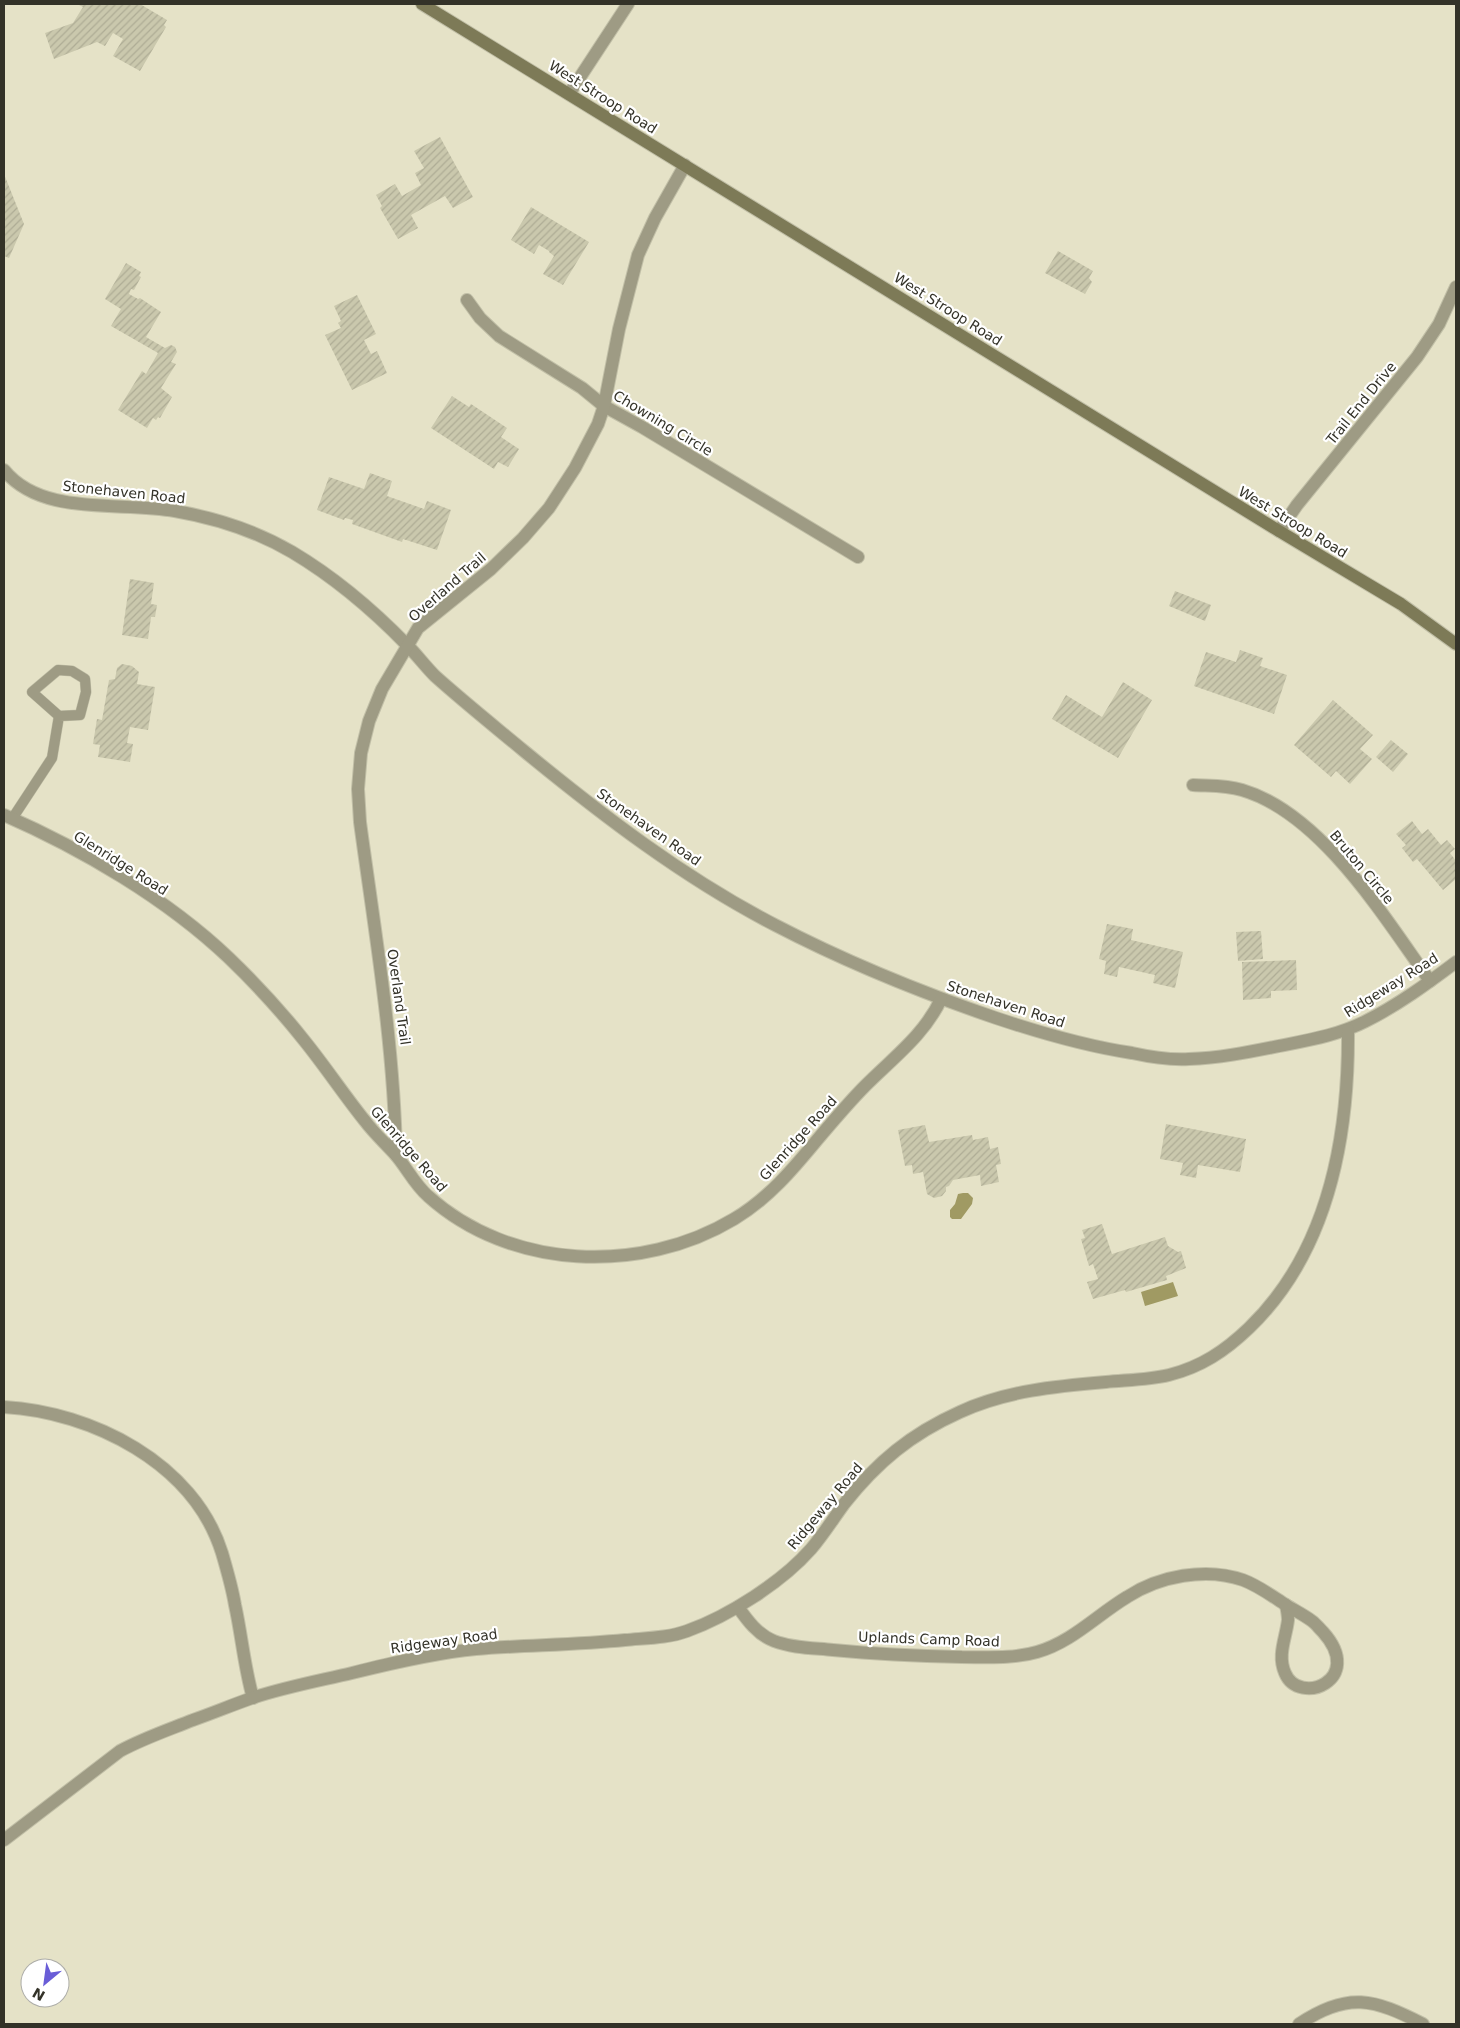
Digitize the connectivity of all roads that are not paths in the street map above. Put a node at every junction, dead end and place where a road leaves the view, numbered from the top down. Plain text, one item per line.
1 (422, 4) edge
2 (628, 4) edge
3 (569, 94) junction
4 (685, 165) junction
5 (1456, 287) edge
6 (466, 300) dead end
7 (604, 406) junction
8 (4, 470) edge
9 (1279, 531) junction
10 (858, 557) dead end
11 (1456, 644) edge
12 (408, 646) junction
13 (59, 716) junction
14 (1193, 785) dead end
15 (8, 817) edge
16 (1456, 962) edge
17 (1430, 981) junction
18 (941, 999) junction
19 (1348, 1030) junction
20 (396, 1155) junction
21 (4, 1408) edge
22 (1286, 1605) junction
23 (738, 1608) junction
24 (253, 1698) junction
25 (4, 1840) edge
26 (1299, 2024) edge
27 (1423, 2024) edge

1 - 3 main road, West Stroop Road
2 - 3 street
3 - 4 main road, West Stroop Road
4 - 7 street, Overland Trail
4 - 9 main road, West Stroop Road
5 - 9 street, Trail End Drive
6 - 7 street, Chowning Circle
7 - 10 street, Chowning Circle
7 - 12 street, Overland Trail
8 - 12 street, Stonehaven Road
9 - 11 main road, West Stroop Road
12 - 18 street, Stonehaven Road
12 - 20 street, Overland Trail
13 - 13 lane
13 - 15 lane
14 - 17 street, Bruton Circle
15 - 20 street, Glenridge Road
16 - 17 street, Ridgeway Road
17 - 19 street, Ridgeway Road
18 - 19 street, Stonehaven Road
18 - 20 street, Glenridge Road
19 - 23 street, Ridgeway Road
21 - 24 street
22 - 22 street, Uplands Camp Road
22 - 23 street, Uplands Camp Road
23 - 24 street, Ridgeway Road
24 - 25 street, Ridgeway Road
26 - 27 street

